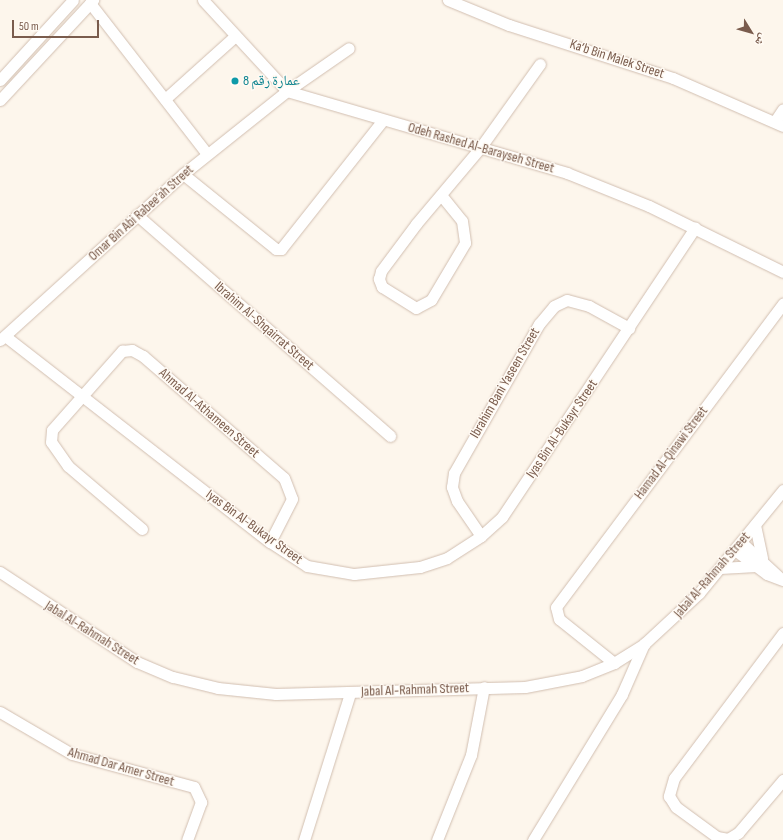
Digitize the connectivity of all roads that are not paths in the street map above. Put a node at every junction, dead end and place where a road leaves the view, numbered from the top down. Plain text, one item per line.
1 (73, 0) edge
2 (203, 0) edge
3 (448, 0) edge
4 (92, 2) edge
5 (234, 37) junction
6 (349, 48) dead end
7 (540, 64) dead end
8 (0, 80) edge
9 (287, 91) junction
10 (165, 99) junction
11 (0, 100) edge
12 (783, 109) edge
13 (383, 120) junction
14 (779, 124) edge
15 (480, 148) junction
16 (208, 154) junction
17 (183, 174) junction
18 (440, 195) junction
19 (137, 215) junction
20 (695, 228) junction
21 (783, 272) edge
22 (783, 304) edge
23 (629, 328) junction
24 (3, 338) edge
25 (81, 394) junction
26 (390, 436) dead end
27 (783, 490) edge
28 (755, 525) junction
29 (142, 529) dead end
30 (481, 536) junction
31 (270, 542) junction
32 (738, 546) junction
33 (760, 563) junction
34 (720, 568) junction
35 (0, 572) edge
36 (782, 580) edge
37 (783, 633) edge
38 (644, 644) junction
39 (614, 663) junction
40 (484, 687) junction
41 (350, 693) junction
42 (0, 712) edge
43 (783, 780) edge
44 (187, 840) edge
45 (304, 840) edge
46 (437, 840) edge
47 (533, 840) edge

1 - 8 street
2 - 5 street, Odeh Rashed Al-Barayseh Street
3 - 14 street, Ka’b Bin Malek Street
4 - 10 street
4 - 11 street
5 - 9 street, Odeh Rashed Al-Barayseh Street
5 - 10 street
6 - 9 street, Omar Bin Abi Rabee’ah Street
7 - 15 street
9 - 13 street, Odeh Rashed Al-Barayseh Street
9 - 16 street, Omar Bin Abi Rabee’ah Street
10 - 16 street
12 - 14 street
13 - 15 street, Odeh Rashed Al-Barayseh Street
13 - 17 street
15 - 18 street
15 - 20 street, Odeh Rashed Al-Barayseh Street
16 - 17 street, Omar Bin Abi Rabee’ah Street
17 - 19 street, Omar Bin Abi Rabee’ah Street
18 - 18 street
19 - 24 street, Omar Bin Abi Rabee’ah Street
19 - 26 street, Ibrahim Al-Shqairrat Street
20 - 21 street, Odeh Rashed Al-Barayseh Street
20 - 23 street, Iyas Bin Al-Bukayr Street
22 - 39 street, Hamad Al-Qinawi Street
23 - 30 street, Iyas Bin Al-Bukayr Street
23 - 30 street, Ibrahim Bani Yaseen Street
24 - 25 street, Iyas Bin Al-Bukayr Street
25 - 29 street, Ahmad Al-Athameen Street
25 - 31 street, Iyas Bin Al-Bukayr Street
25 - 31 street, Ahmad Al-Athameen Street
27 - 28 street, Jabal Al-Rahmah Street
28 - 32 street, Jabal Al-Rahmah Street
28 - 33 street
30 - 31 street, Iyas Bin Al-Bukayr Street
32 - 33 street
32 - 34 street, Jabal Al-Rahmah Street
33 - 34 street
33 - 36 street
34 - 38 street, Jabal Al-Rahmah Street
35 - 41 street, Jabal Al-Rahmah Street
37 - 43 street
38 - 39 street, Jabal Al-Rahmah Street
38 - 47 street
39 - 40 street, Jabal Al-Rahmah Street
40 - 41 street, Jabal Al-Rahmah Street
40 - 46 street
41 - 45 street
42 - 44 street, Ahmad Dar Amer Street

